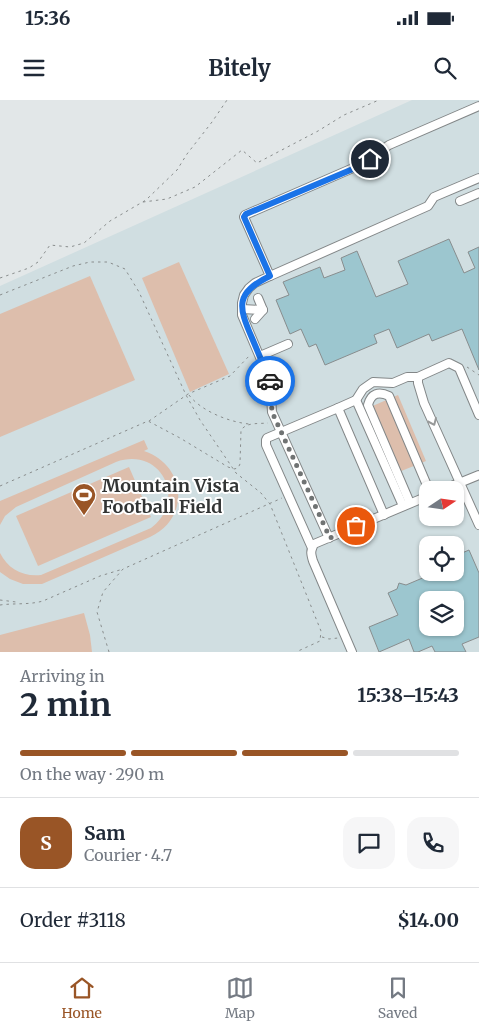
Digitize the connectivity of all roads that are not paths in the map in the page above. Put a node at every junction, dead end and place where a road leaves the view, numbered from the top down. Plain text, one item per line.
1 (479, 106) edge
2 (479, 178) edge
3 (479, 193) edge
4 (460, 201) dead end
5 (270, 276) junction
6 (258, 298) dead end
7 (242, 309) junction
8 (263, 310) junction
9 (255, 319) dead end
10 (288, 344) dead end
11 (259, 353) junction
12 (418, 377) junction
13 (356, 400) junction
14 (338, 408) junction
15 (479, 415) edge
16 (281, 432) junction
17 (479, 475) edge
18 (426, 481) edge
19 (460, 481) edge
20 (463, 481) edge
21 (464, 491) edge
22 (419, 500) edge
23 (407, 505) junction
24 (384, 514) junction
25 (479, 525) edge
26 (330, 538) junction
27 (312, 548) junction
28 (352, 652) edge

1 - 5 lane
2 - 5 lane
3 - 4 lane
5 - 7 lane
6 - 8 lane
7 - 8 lane
7 - 11 lane
8 - 9 lane
10 - 11 lane
11 - 16 lane
12 - 13 lane
12 - 15 lane
12 -> 19 lane
13 - 14 lane
13 - 23 lane
14 - 16 lane
14 - 24 lane
16 - 26 lane
16 - 27 lane
17 - 20 lane
18 - 23 lane
21 - 25 lane
22 - 23 lane
23 - 24 lane
24 - 26 lane
26 - 27 lane
27 - 28 lane

